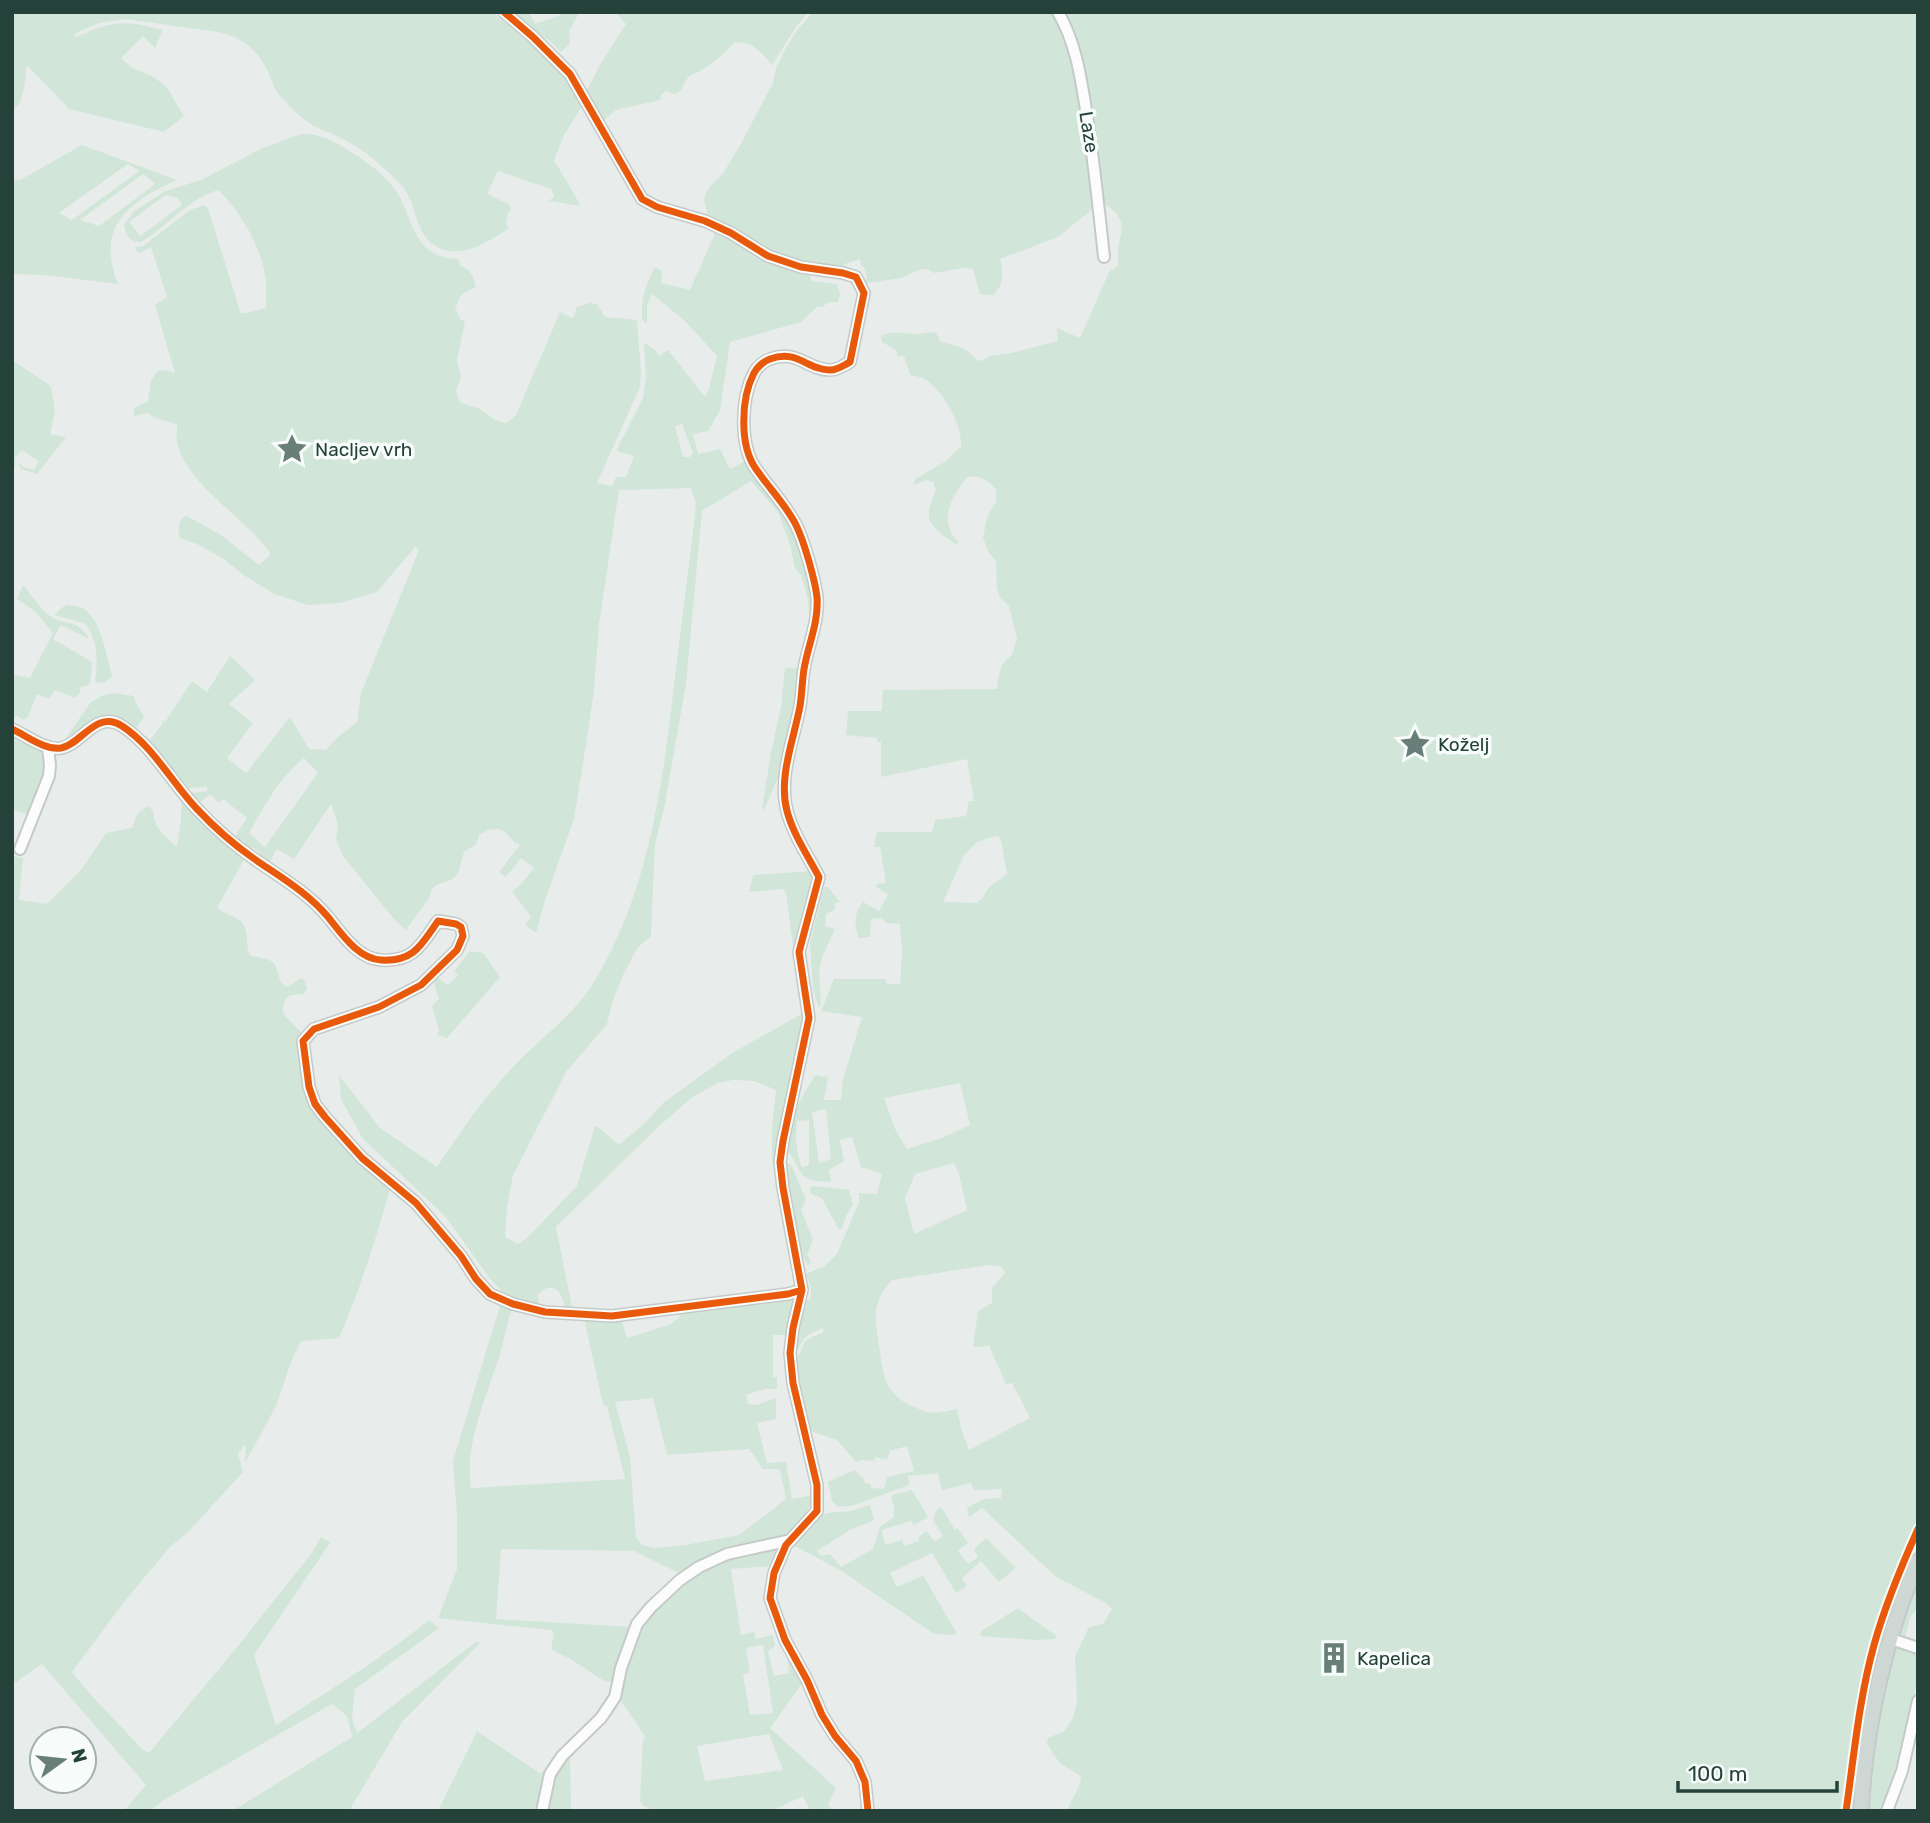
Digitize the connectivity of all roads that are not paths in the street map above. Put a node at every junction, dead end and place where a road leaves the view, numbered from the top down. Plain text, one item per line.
1 (504, 12) edge
2 (1058, 12) edge
3 (1104, 257) dead end
4 (12, 729) edge
5 (47, 747) junction
6 (20, 849) dead end
7 (802, 1290) junction
8 (791, 1540) junction
9 (1918, 1561) edge
10 (1891, 1639) junction
11 (1918, 1648) edge
12 (1918, 1701) edge
13 (542, 1811) edge
14 (868, 1811) edge
15 (1861, 1811) edge
16 (1887, 1811) edge

1 - 7 street
2 - 3 street, Laze
4 - 5 street
5 - 6 street
5 - 7 street
7 - 8 street
8 - 13 street
8 - 14 street
9 - 10 main road
10 - 11 street
10 - 15 main road
12 - 16 street

